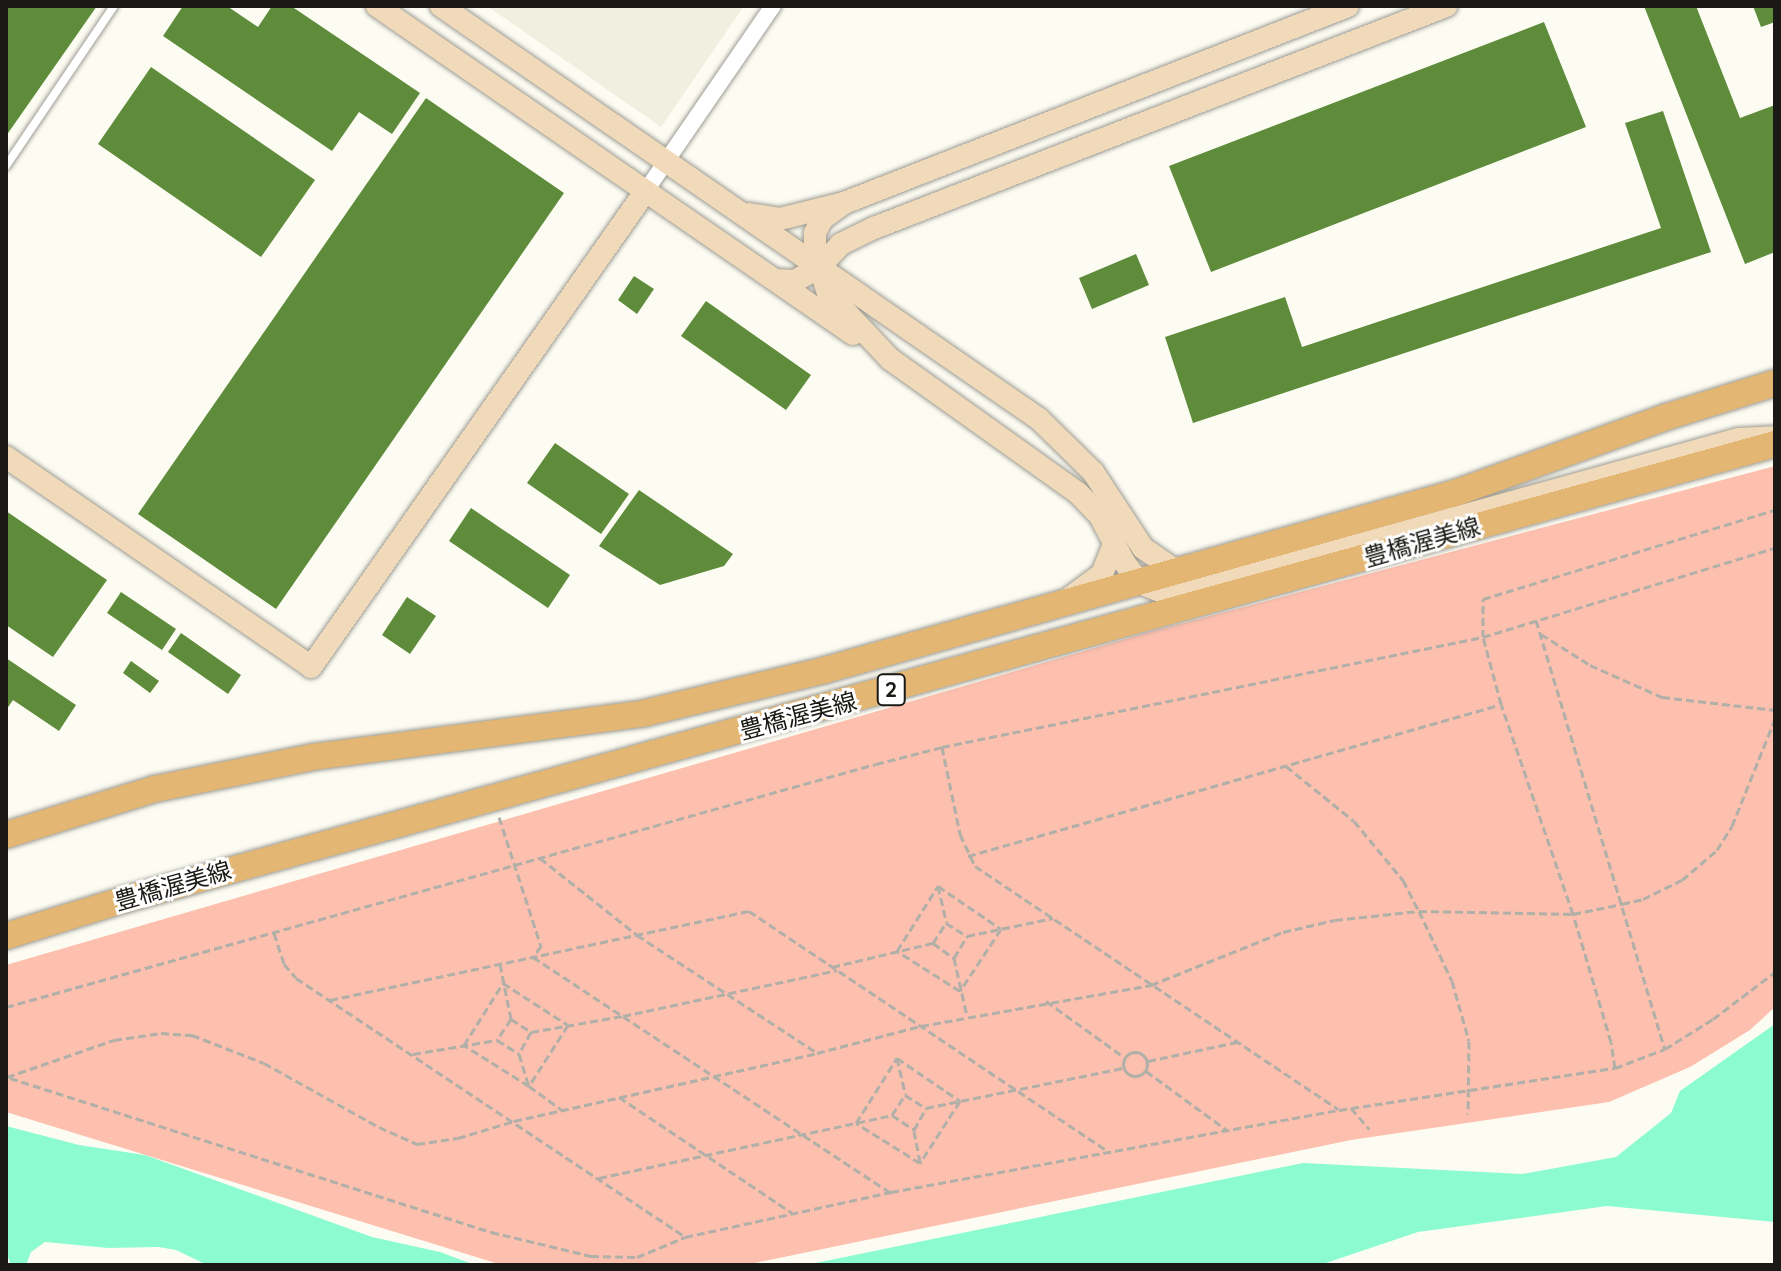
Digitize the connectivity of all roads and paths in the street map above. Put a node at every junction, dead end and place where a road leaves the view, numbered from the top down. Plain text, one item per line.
1 (114, 6) edge
2 (377, 6) edge
3 (441, 6) edge
4 (773, 6) edge
5 (1348, 6) edge
6 (1446, 6) edge
7 (666, 162) junction
8 (6, 166) edge
9 (645, 192) junction
10 (844, 203) junction
11 (739, 211) junction
12 (874, 228) junction
13 (819, 267) junction
14 (775, 280) junction
15 (856, 293) junction
16 (890, 359) junction
17 (1775, 383) edge
18 (1775, 436) edge
19 (1775, 444) edge
20 (6, 457) edge
21 (1116, 508) junction
22 (1775, 510) edge
23 (1114, 544) junction
24 (1775, 548) edge
25 (1189, 570) junction
26 (1140, 583) junction
27 (1057, 607) junction
28 (1536, 619) junction
29 (1120, 626) junction
30 (1541, 634) junction
31 (1483, 637) junction
32 (1501, 704) junction
33 (1775, 710) edge
34 (1775, 719) edge
35 (942, 747) junction
36 (1286, 766) junction
37 (493, 798) junction
38 (6, 835) edge
39 (968, 856) junction
40 (540, 858) junction
41 (516, 867) junction
42 (938, 886) junction
43 (1622, 904) junction
44 (1419, 911) junction
45 (1573, 914) junction
46 (1053, 918) junction
47 (946, 923) junction
48 (1001, 929) junction
49 (274, 933) junction
50 (637, 935) junction
51 (6, 936) edge
52 (967, 936) junction
53 (933, 943) junction
54 (897, 951) junction
55 (533, 957) junction
56 (954, 958) junction
57 (500, 964) junction
58 (832, 967) junction
59 (837, 970) junction
60 (1775, 972) edge
61 (503, 983) junction
62 (1151, 985) junction
63 (960, 991) junction
64 (726, 993) junction
65 (330, 1000) junction
66 (1046, 1001) junction
67 (6, 1007) edge
68 (623, 1016) junction
69 (967, 1016) junction
70 (511, 1019) junction
71 (568, 1025) junction
72 (921, 1026) junction
73 (531, 1032) junction
74 (497, 1040) junction
75 (1237, 1042) junction
76 (464, 1045) junction
77 (1665, 1049) junction
78 (817, 1053) junction
79 (413, 1054) junction
80 (519, 1054) junction
81 (1124, 1057) junction
82 (897, 1058) junction
83 (1148, 1061) junction
84 (1123, 1068) junction
85 (1615, 1068) junction
86 (1146, 1071) junction
87 (713, 1075) junction
88 (6, 1076) edge
89 (529, 1086) junction
90 (1016, 1089) junction
91 (1470, 1090) junction
92 (905, 1095) junction
93 (619, 1097) junction
94 (960, 1101) junction
95 (926, 1108) junction
96 (1351, 1108) junction
97 (562, 1110) junction
98 (1339, 1110) junction
99 (1468, 1114) dead end
100 (892, 1115) junction
101 (514, 1121) junction
102 (856, 1123) junction
103 (1369, 1129) dead end
104 (914, 1130) junction
105 (1227, 1130) junction
106 (804, 1134) junction
107 (1110, 1152) junction
108 (705, 1155) junction
109 (920, 1163) junction
110 (599, 1178) junction
111 (891, 1192) junction
112 (792, 1213) junction
113 (685, 1237) junction

1 - 8 lane
2 - 9 street
3 - 7 street
4 - 7 street
5 - 10 street
6 - 12 street
7 - 9 street
7 - 11 street
9 - 14 street
9 - 20 street
10 - 11 street
10 - 13 street
11 - 13 street
12 - 13 street
12 - 15 street
13 - 14 street
13 - 15 street
13 - 16 street
14 - 16 street
15 - 21 street
16 - 23 street
17 - 25 main road, 豊橋渥美線 / 2
18 - 26 street
19 - 29 main road, 豊橋渥美線 / 2
21 - 25 street
21 - 26 street
22 - 31 path
23 - 26 street
23 - 27 street
24 - 28 path
25 - 26 main road, 豊橋渥美線 / 2
26 - 27 main road, 豊橋渥美線 / 2
26 - 29 street
27 - 38 main road, 豊橋渥美線 / 2
28 - 30 path
28 - 31 path
29 - 37 main road, 豊橋渥美線 / 2
30 - 33 path
30 - 43 path
31 - 32 path
31 - 35 path
32 - 36 path
32 - 45 path
34 - 43 path
35 - 39 path
35 - 40 path
36 - 39 path
36 - 44 path
37 - 41 path
37 - 51 main road, 豊橋渥美線 / 2
39 - 46 path
40 - 41 path
40 - 50 path
41 - 49 path
41 - 55 path
42 - 47 path
42 - 48 path
42 - 54 path
43 - 45 path
43 - 77 path
44 - 45 path
44 - 62 path
44 - 91 path
45 - 85 path
46 - 48 path
46 - 62 path
47 - 52 path
47 - 53 path
48 - 52 path
48 - 63 path
49 - 65 path
49 - 67 path
50 - 55 path
50 - 58 path
50 - 64 path
52 - 56 path
53 - 54 path
53 - 56 path
54 - 58 path
54 - 63 path
55 - 57 path
55 - 68 path
56 - 63 path
57 - 61 path
57 - 65 path
58 - 59 path
59 - 64 path
59 - 72 path
60 - 77 path
61 - 70 path
61 - 71 path
61 - 76 path
62 - 66 path
62 - 75 path
63 - 69 path
64 - 68 path
64 - 78 path
65 - 79 path
66 - 69 path
66 - 81 path
68 - 71 path
68 - 87 path
69 - 72 path
70 - 73 path
70 - 74 path
71 - 73 path
71 - 89 path
72 - 78 path
72 - 90 path
73 - 80 path
74 - 76 path
74 - 80 path
75 - 83 path
75 - 98 path
76 - 79 path
76 - 89 path
77 - 85 path
78 - 87 path
79 - 101 path
80 - 89 path
81 - 83 path
81 - 84 path
82 - 92 path
82 - 94 path
82 - 102 path
83 - 86 path
84 - 86 path
84 - 90 path
85 - 91 path
86 - 105 path
87 - 93 path
87 - 106 path
88 - 101 path
88 - 113 path
89 - 97 path
90 - 94 path
90 - 107 path
91 - 96 path
91 - 99 path
92 - 95 path
92 - 100 path
93 - 97 path
93 - 108 path
94 - 95 path
94 - 109 path
95 - 104 path
96 - 98 path
96 - 103 path
97 - 101 path
98 - 105 path
100 - 102 path
100 - 104 path
101 - 110 path
102 - 106 path
102 - 109 path
104 - 109 path
105 - 107 path
106 - 108 path
106 - 111 path
107 - 111 path
108 - 110 path
108 - 112 path
110 - 113 path
111 - 112 path
112 - 113 path

